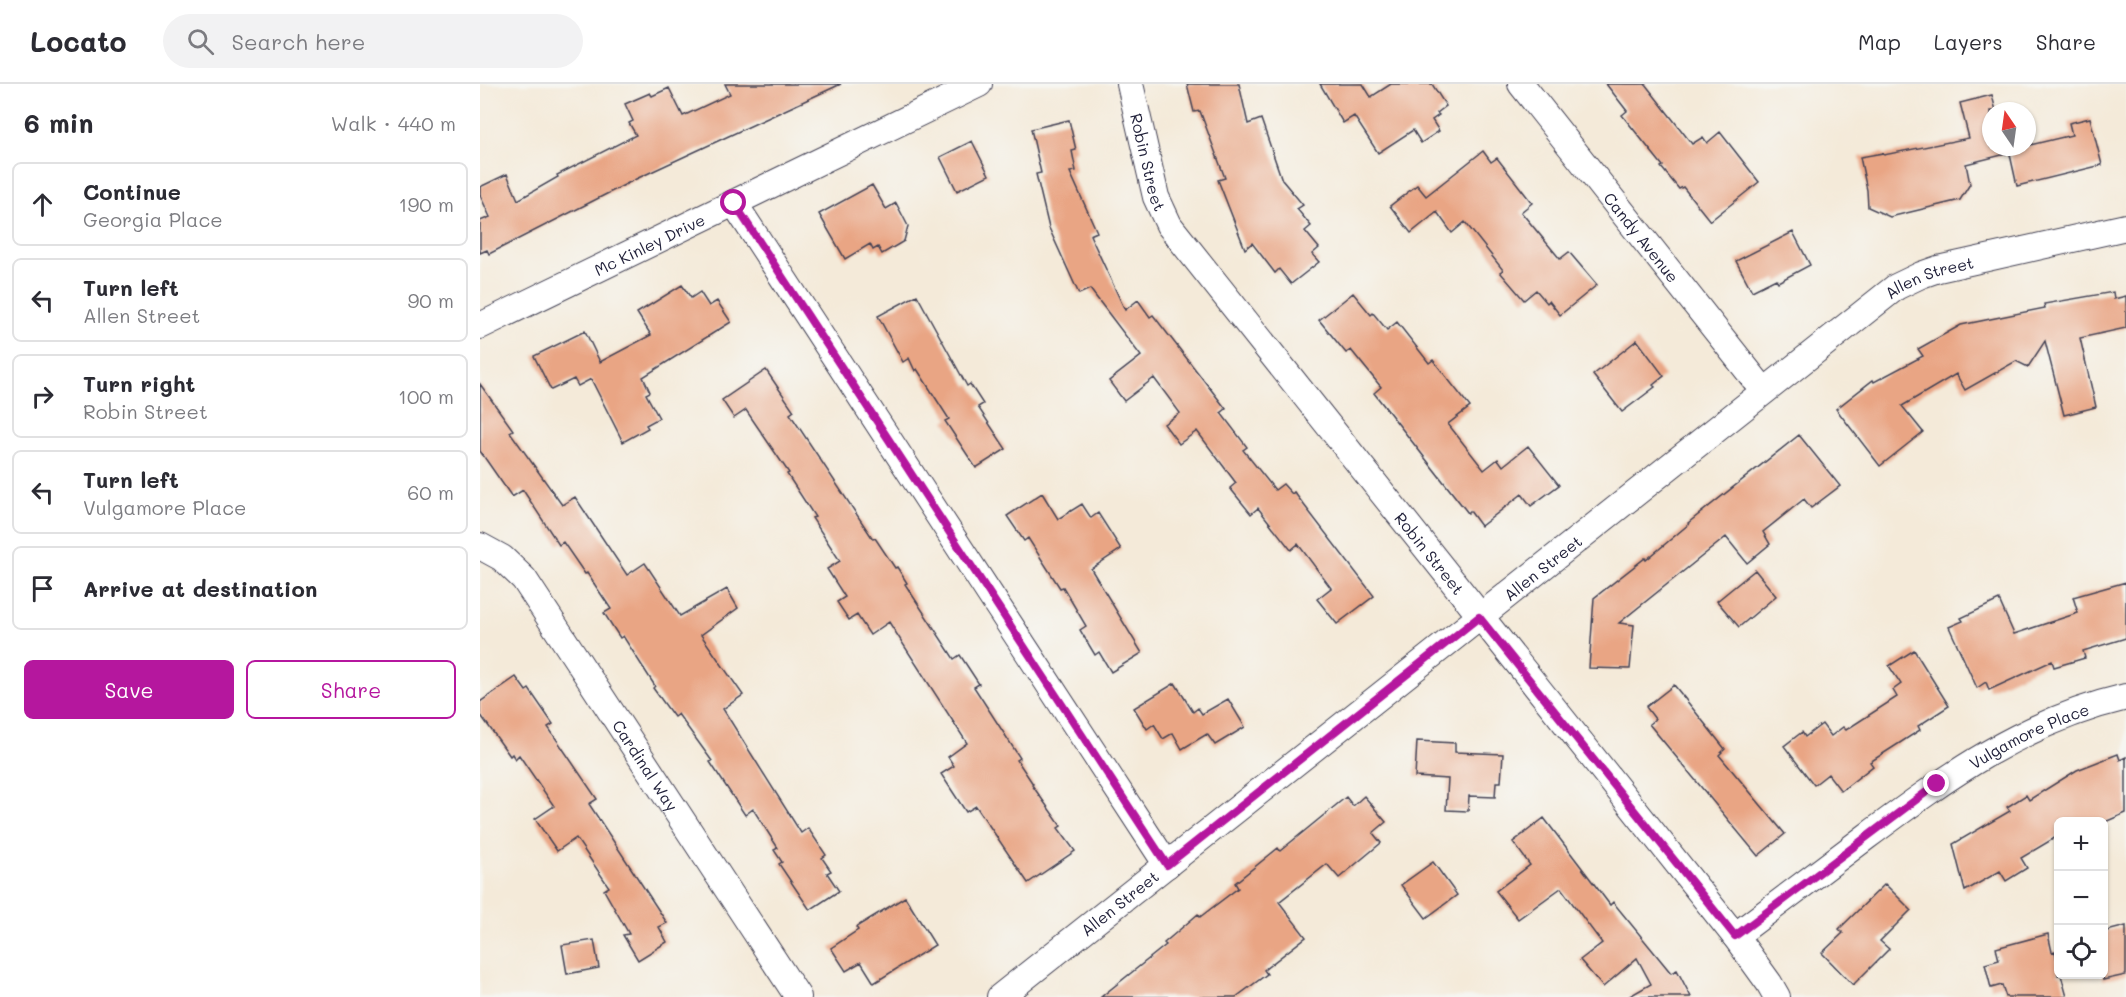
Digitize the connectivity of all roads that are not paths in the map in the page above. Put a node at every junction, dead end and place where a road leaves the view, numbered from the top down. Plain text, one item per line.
1 (979, 84) edge
2 (1130, 84) edge
3 (1521, 84) edge
4 (734, 203) junction
5 (2126, 227) edge
6 (480, 326) edge
7 (1764, 391) junction
8 (480, 546) edge
9 (1479, 617) junction
10 (2126, 697) edge
11 (1167, 865) junction
12 (1735, 936) junction
13 (798, 997) edge
14 (1000, 997) edge
15 (1777, 997) edge

1 - 4 street, Mc Kinley Drive
2 - 9 street, Robin Street
3 - 7 street, Candy Avenue
4 - 6 street, Mc Kinley Drive
4 - 11 street
5 - 7 street, Allen Street
7 - 9 street, Allen Street
8 - 13 street, Cardinal Way
9 - 11 street, Allen Street
9 - 12 street, Robin Street
10 - 12 street, Vulgamore Place
11 - 14 street, Allen Street
12 - 15 street, Robin Street

